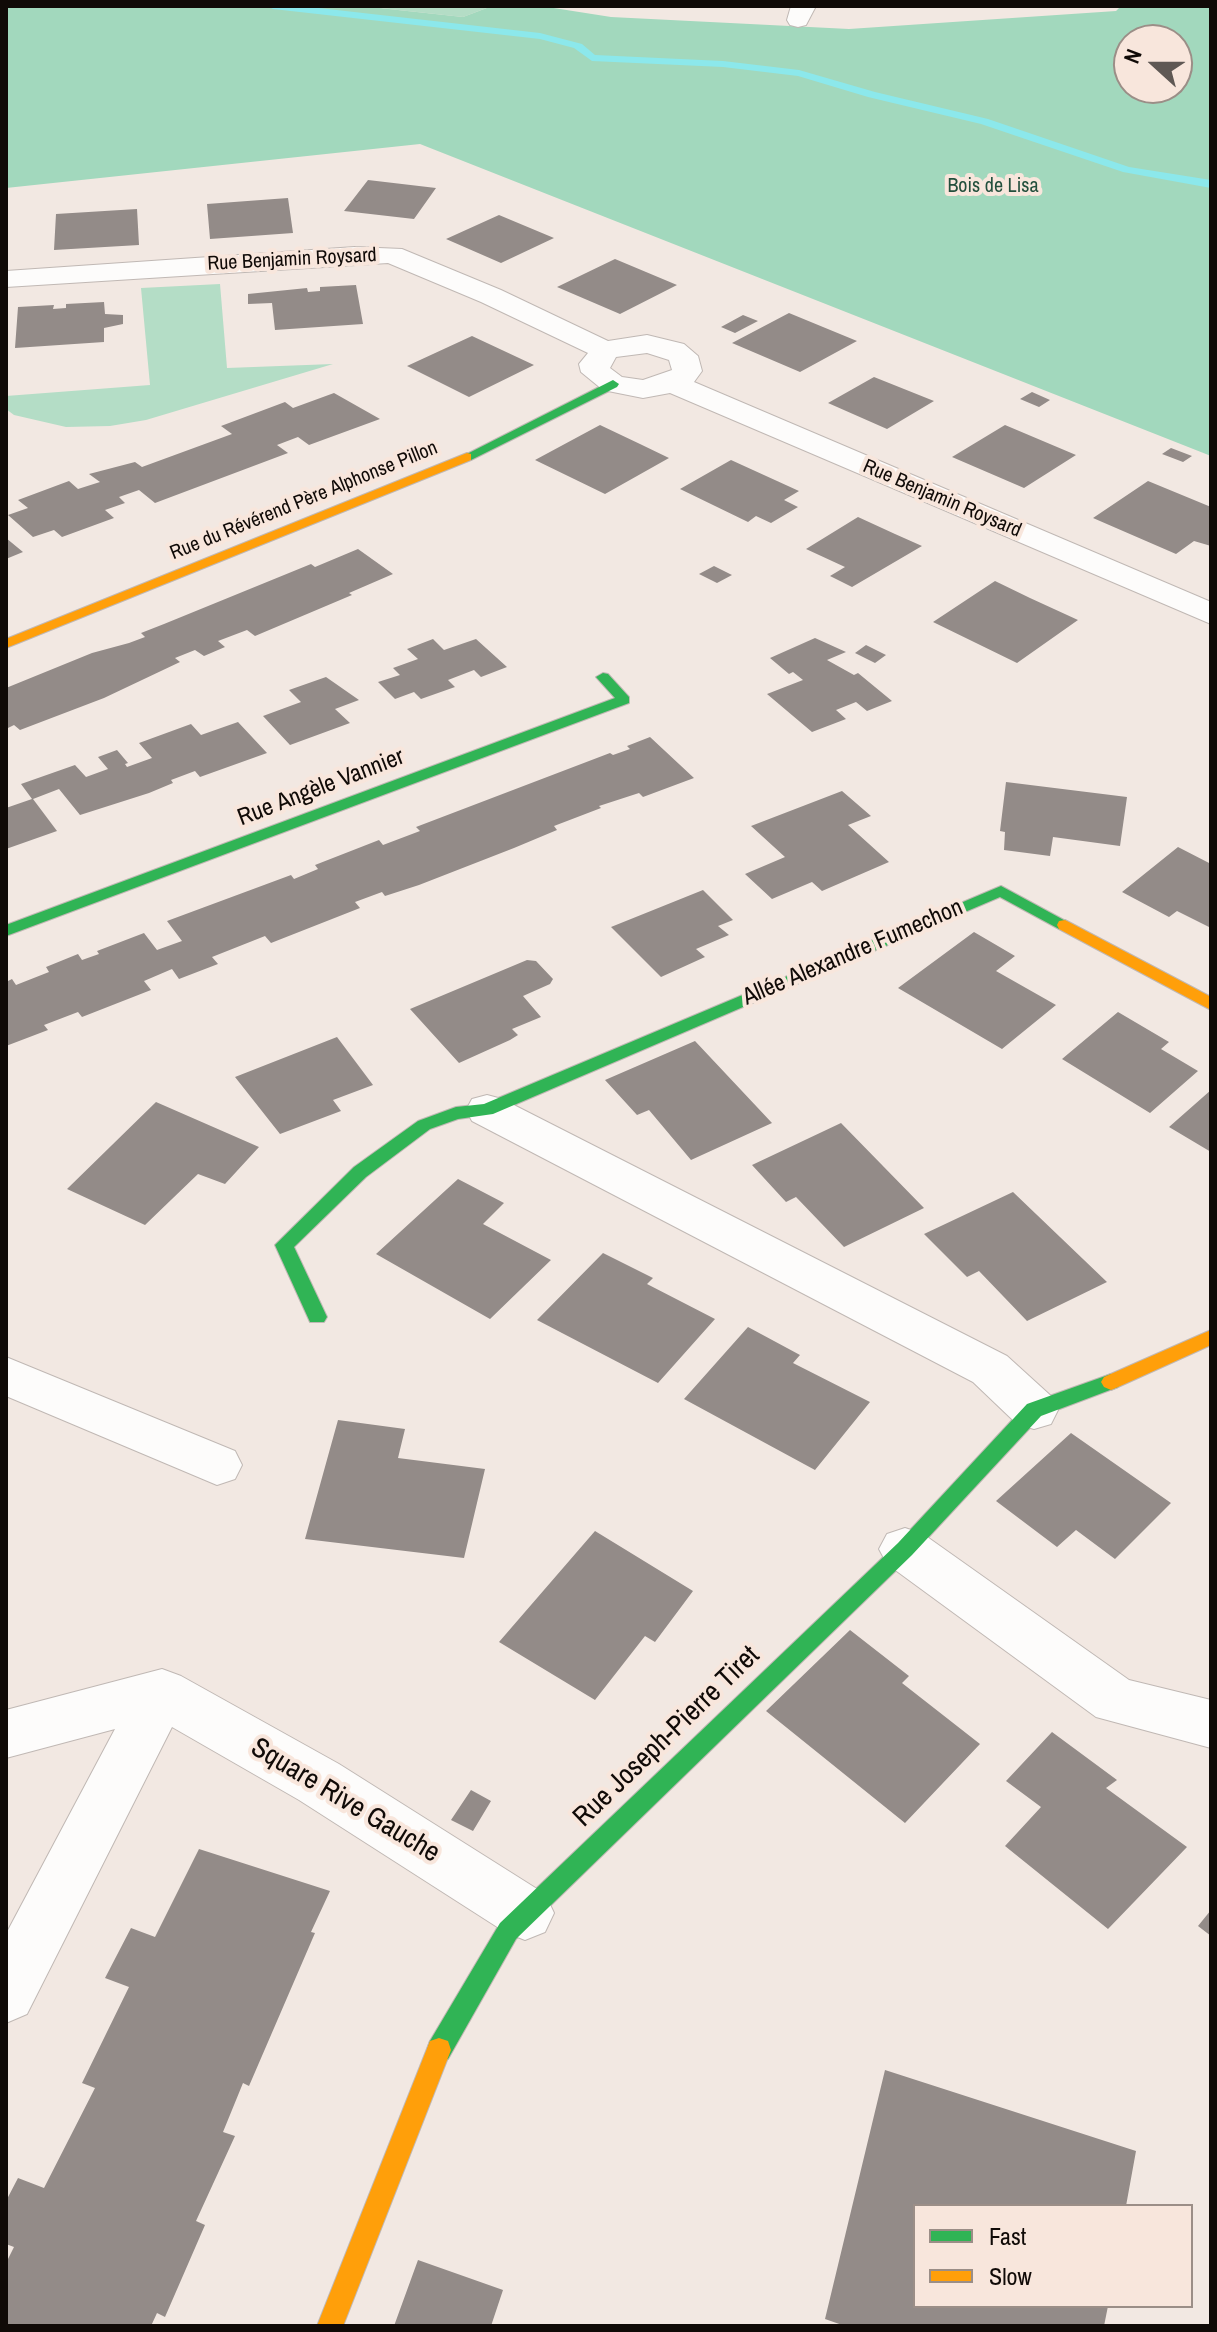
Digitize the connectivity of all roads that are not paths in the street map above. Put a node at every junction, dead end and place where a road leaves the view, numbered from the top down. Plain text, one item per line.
1 (6, 279) edge
2 (606, 351) junction
3 (672, 383) junction
4 (613, 384) junction
5 (1211, 614) edge
6 (6, 644) edge
7 (603, 677) dead end
8 (6, 931) edge
9 (1211, 1004) edge
10 (487, 1110) junction
11 (317, 1317) dead end
12 (1211, 1337) edge
13 (6, 1376) edge
14 (1034, 1410) junction
15 (217, 1465) dead end
16 (905, 1549) junction
17 (162, 1693) junction
18 (1211, 1724) edge
19 (6, 1734) edge
20 (525, 1913) junction
21 (6, 1994) edge
22 (330, 2326) edge

1 - 2 street, Rue Benjamin Roysard
2 - 3 street
2 - 4 street
3 - 4 street
3 - 5 street, Rue Benjamin Roysard
4 - 6 street, Rue du Révérend Père Alphonse Pillon
7 - 8 street, Rue Angèle Vannier
9 - 10 street, Allée Alexandre Fumechon
10 - 11 street, Allée Alexandre Fumechon
10 - 14 street
12 - 14 street, Rue Joseph-Pierre Tiret
13 - 15 street
14 - 16 street, Rue Joseph-Pierre Tiret
16 - 18 street
16 - 20 street, Rue Joseph-Pierre Tiret
17 - 19 street
17 - 20 street, Square Rive Gauche
17 - 21 street
20 - 22 street, Rue Joseph-Pierre Tiret

